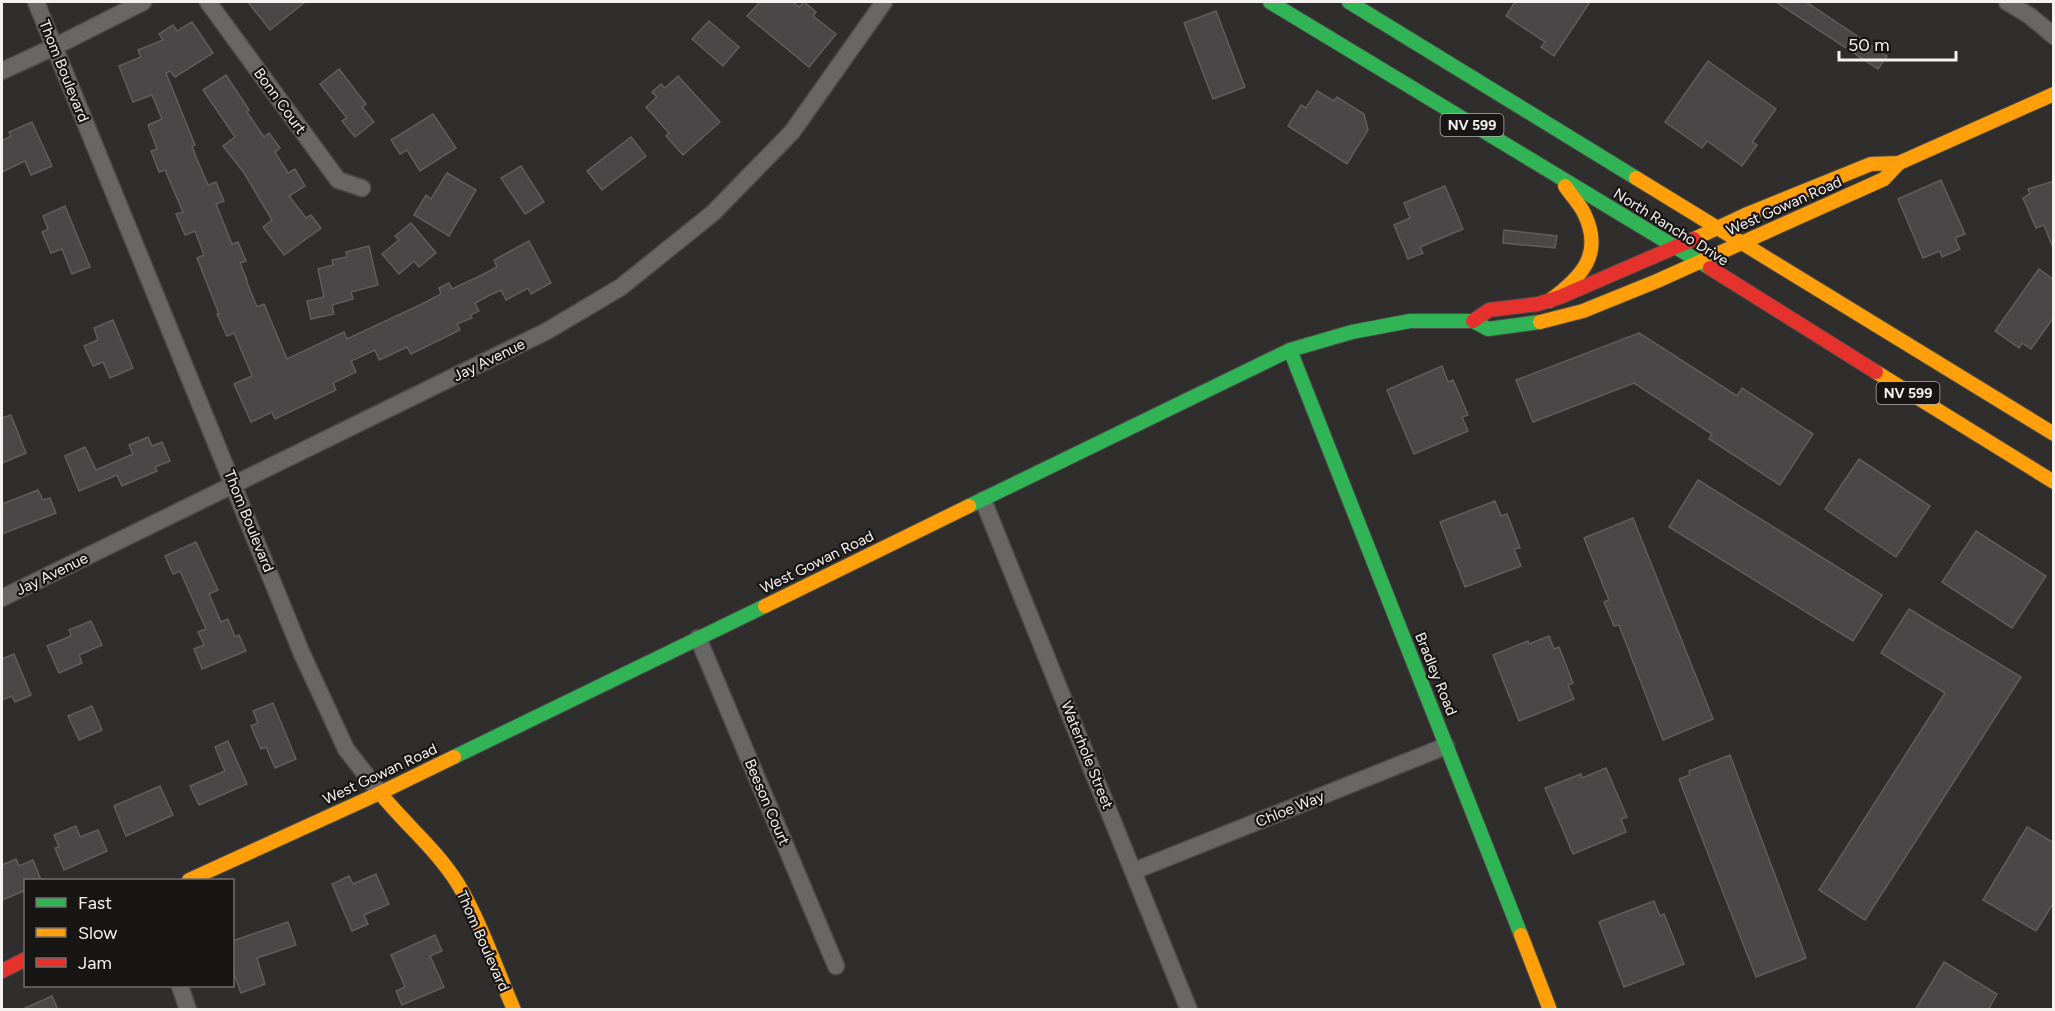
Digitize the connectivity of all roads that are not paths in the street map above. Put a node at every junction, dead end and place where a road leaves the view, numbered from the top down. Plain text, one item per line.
1 (36, 2) edge
2 (143, 2) edge
3 (208, 2) edge
4 (885, 2) edge
5 (1270, 2) edge
6 (1349, 2) edge
7 (2007, 2) edge
8 (2054, 36) edge
9 (54, 47) junction
10 (2, 71) edge
11 (2054, 94) edge
12 (1899, 163) junction
13 (1560, 178) junction
14 (362, 188) dead end
15 (1718, 230) junction
16 (1740, 243) junction
17 (1675, 247) junction
18 (1699, 261) junction
19 (1549, 301) junction
20 (1473, 321) junction
21 (1290, 350) junction
22 (2054, 434) edge
23 (2054, 482) edge
24 (235, 485) junction
25 (983, 500) junction
26 (2, 598) edge
27 (698, 638) junction
28 (1446, 746) junction
29 (380, 793) junction
30 (1134, 871) junction
31 (191, 879) edge
32 (24, 960) edge
33 (836, 966) dead end
34 (2, 971) edge
35 (180, 987) edge
36 (188, 1010) edge
37 (514, 1010) edge
38 (1189, 1010) edge
39 (1550, 1010) edge

1 - 9 street, Thom Boulevard
2 - 9 street
3 - 14 street, Bonn Court
4 - 24 street, Jay Avenue
5 - 13 street, North Rancho Drive / NV 599
6 - 15 street, North Rancho Drive / NV 599
7 - 8 street
9 - 10 street
9 - 24 street, Thom Boulevard
11 - 12 street, West Gowan Road
12 - 15 street, West Gowan Road
12 - 16 street, West Gowan Road
13 - 17 street, North Rancho Drive / NV 599
13 - 19 street
15 - 16 street, North Rancho Drive / NV 599
15 - 17 street, West Gowan Road
16 - 18 street, West Gowan Road
16 - 22 street, North Rancho Drive / NV 599
17 - 18 street, North Rancho Drive / NV 599
17 - 19 street, West Gowan Road
18 - 20 street, West Gowan Road
18 - 23 street, North Rancho Drive / NV 599
19 - 20 street, West Gowan Road
20 - 21 street, West Gowan Road
21 - 25 street, West Gowan Road
21 - 28 street, Bradley Road
24 - 26 street, Jay Avenue
24 - 29 street, Thom Boulevard
25 - 27 street, West Gowan Road
25 - 30 street, Waterhole Street
27 - 29 street, West Gowan Road
27 - 33 street, Beeson Court
28 - 30 street, Chloe Way
28 - 39 street, Bradley Road
29 - 31 street, West Gowan Road
29 - 37 street, Thom Boulevard
30 - 38 street, Waterhole Street
32 - 34 street
35 - 36 street

